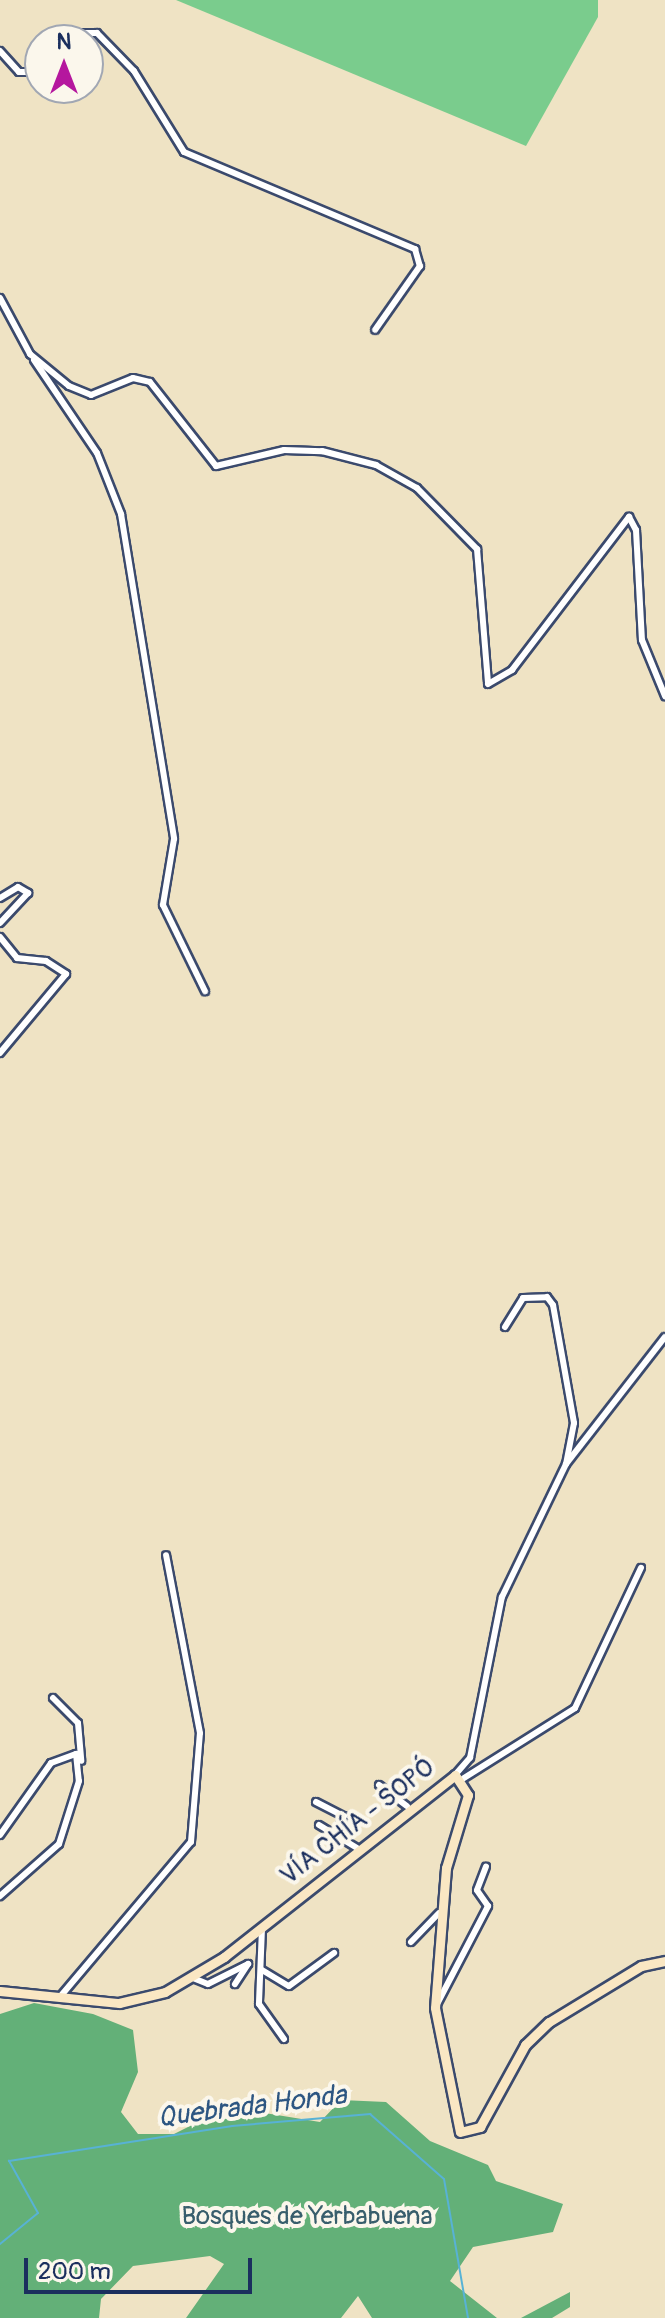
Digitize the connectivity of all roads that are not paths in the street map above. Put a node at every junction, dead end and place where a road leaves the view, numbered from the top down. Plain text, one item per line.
1 (104, 40) edge
2 (0, 51) edge
3 (24, 72) edge
4 (0, 298) edge
5 (375, 330) dead end
6 (30, 354) junction
7 (665, 696) edge
8 (0, 898) edge
9 (0, 923) edge
10 (0, 937) edge
11 (205, 991) dead end
12 (0, 1053) edge
13 (505, 1327) dead end
14 (665, 1337) edge
15 (566, 1464) junction
16 (166, 1555) dead end
17 (641, 1568) dead end
18 (53, 1698) dead end
19 (81, 1761) junction
20 (460, 1776) junction
21 (379, 1785) dead end
22 (316, 1802) dead end
23 (407, 1806) junction
24 (319, 1825) dead end
25 (336, 1834) junction
26 (0, 1835) edge
27 (357, 1848) junction
28 (486, 1867) dead end
29 (0, 1896) edge
30 (439, 1913) junction
31 (262, 1925) junction
32 (411, 1942) dead end
33 (334, 1953) dead end
34 (665, 1961) edge
35 (262, 1970) junction
36 (193, 1978) junction
37 (235, 1984) dead end
38 (0, 1991) edge
39 (59, 1998) junction
40 (435, 2008) junction
41 (284, 2039) dead end

1 - 5 street
2 - 3 street
4 - 6 street
6 - 7 street
6 - 11 street
8 - 9 street
10 - 12 street
13 - 15 street
14 - 15 street
15 - 20 street
16 - 39 street
17 - 20 street
18 - 19 street
19 - 26 street
19 - 29 street
20 - 23 street, VÍA CHÍA - SOPÓ
20 - 30 street, VÍA CHÍA - SOPÓ
21 - 23 street
22 - 25 street
23 - 27 street, VÍA CHÍA - SOPÓ
24 - 25 street
25 - 27 street
27 - 31 street, VÍA CHÍA - SOPÓ
28 - 40 street
30 - 32 street
30 - 40 street, VÍA CHÍA - SOPÓ
31 - 35 street
31 - 36 street, VÍA CHÍA - SOPÓ
33 - 35 street
34 - 40 street, VÍA CHÍA - SOPÓ
35 - 41 street
36 - 37 street
36 - 39 street, VÍA CHÍA - SOPÓ
38 - 39 street, VÍA CHÍA - SOPÓ

